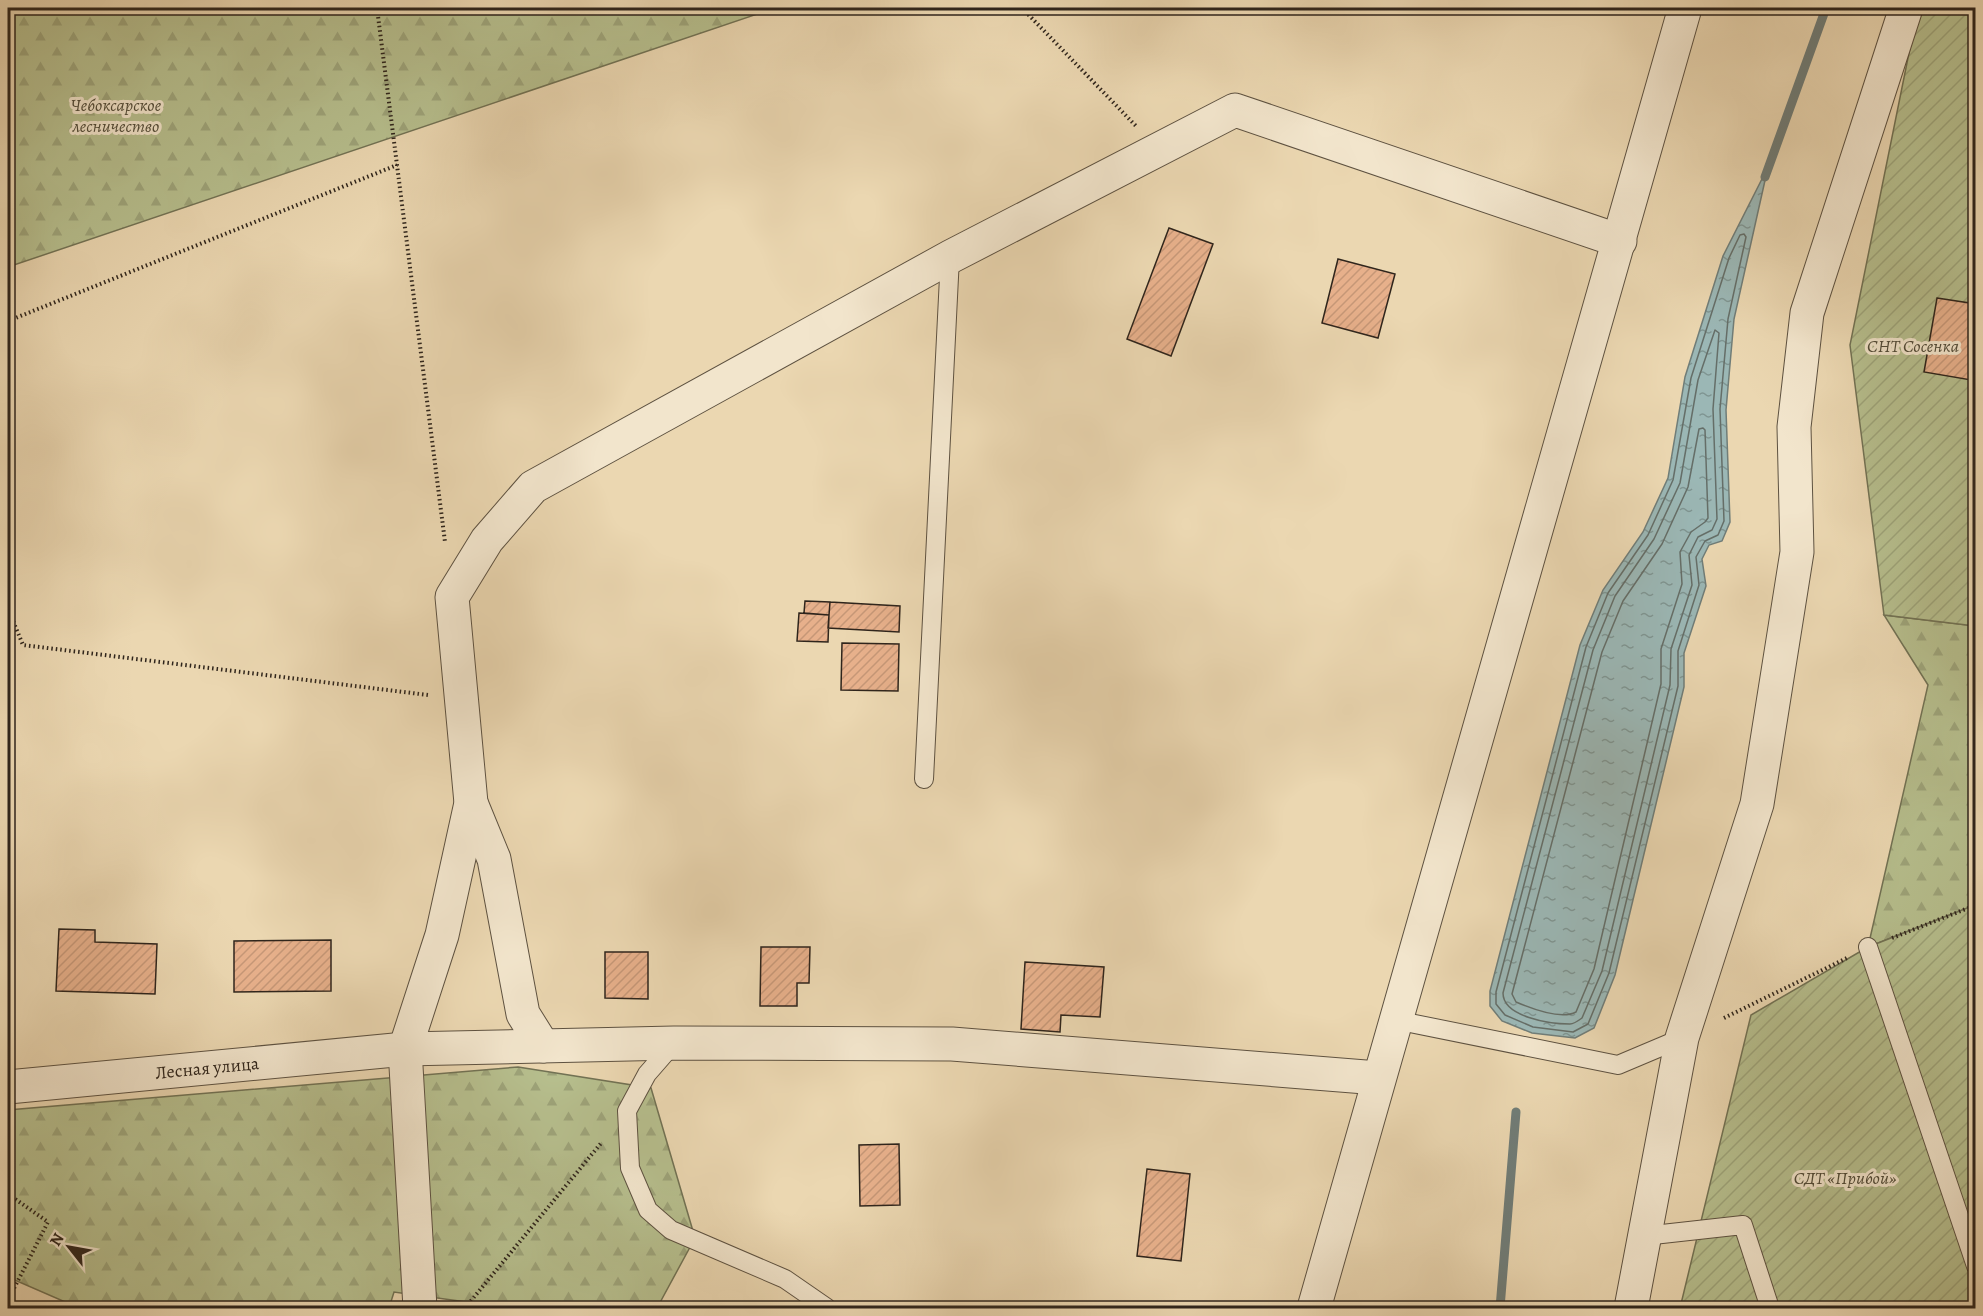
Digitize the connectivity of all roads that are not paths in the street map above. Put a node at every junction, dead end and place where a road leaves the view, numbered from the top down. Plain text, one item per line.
1 (1685, 8) edge
2 (1906, 8) edge
3 (1620, 241) junction
4 (950, 257) junction
5 (924, 779) dead end
6 (471, 803) junction
7 (1868, 947) road end
8 (1395, 1020) junction
9 (1682, 1038) junction
10 (674, 1043) junction
11 (543, 1046) junction
12 (405, 1049) junction
13 (1378, 1078) junction
14 (8, 1087) edge
15 (1644, 1236) junction
16 (1976, 1266) edge
17 (420, 1308) edge
18 (827, 1308) edge
19 (1314, 1308) edge
20 (1631, 1308) edge
21 (1770, 1308) edge

1 - 3 street
2 - 9 street
3 - 4 street
3 - 8 street
4 - 5 lane
4 - 6 street
6 - 11 street
6 - 12 street
7 - 16 lane
8 - 9 lane
8 - 13 street
9 - 15 street
10 - 11 street, Лесная улица
10 - 13 street, Лесная улица
10 - 18 lane
11 - 12 street, Лесная улица
12 - 14 street, Лесная улица
12 - 17 street
13 - 19 street
15 - 20 street
15 - 21 lane

